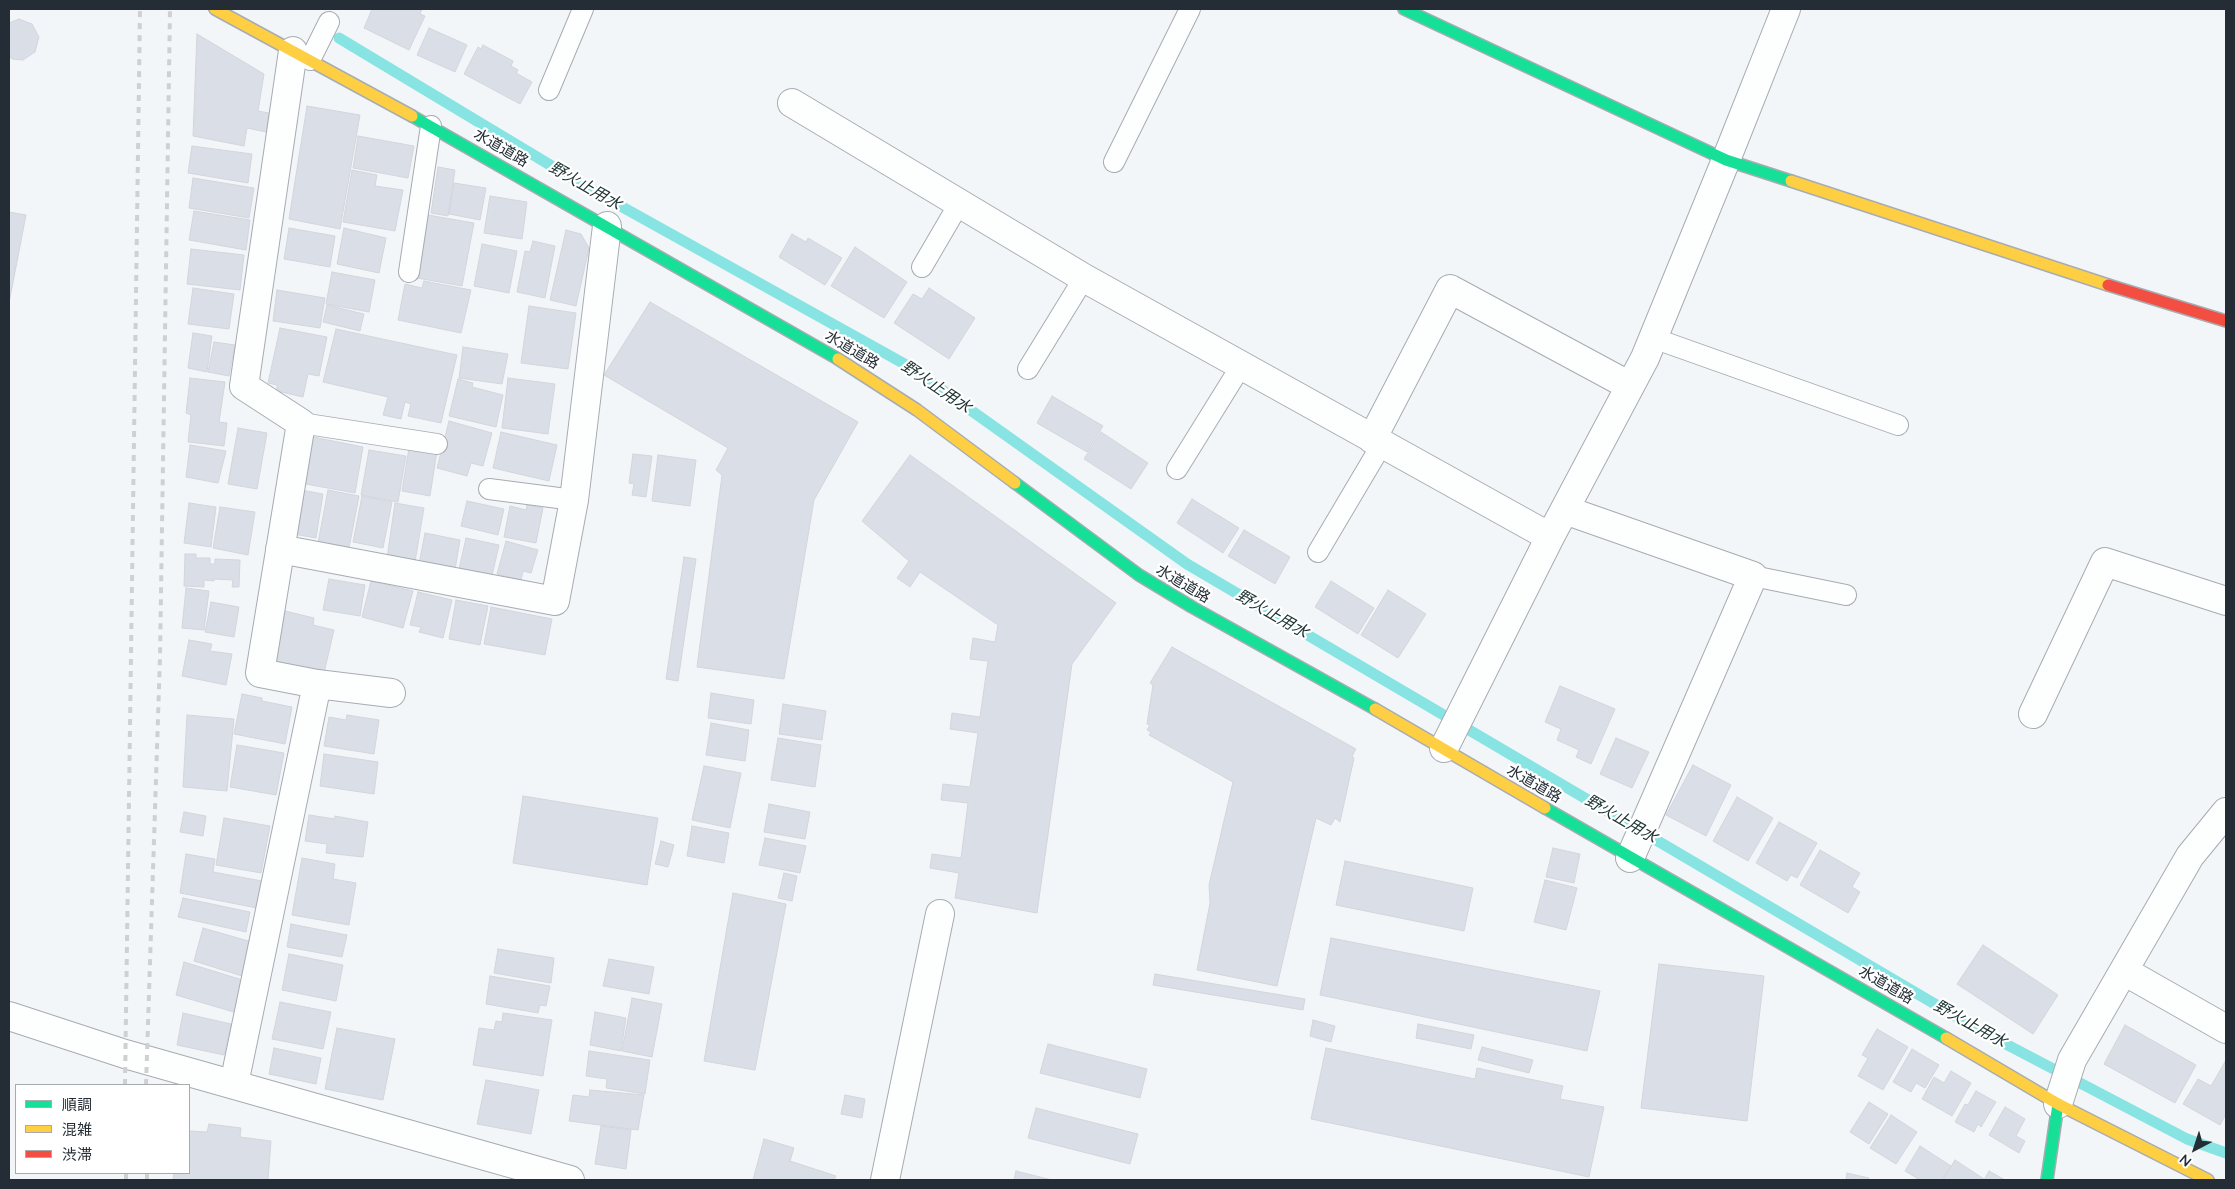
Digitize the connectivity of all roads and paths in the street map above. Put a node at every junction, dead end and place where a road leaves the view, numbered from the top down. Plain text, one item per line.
1 (215, 9) edge
2 (583, 9) edge
3 (1190, 9) edge
4 (1404, 9) edge
5 (1786, 9) edge
6 (329, 22) dead end
7 (302, 55) junction
8 (549, 90) dead end
9 (792, 103) dead end
10 (431, 126) junction
11 (1726, 160) junction
12 (1114, 162) dead end
13 (960, 202) junction
14 (607, 226) junction
15 (922, 267) dead end
16 (409, 272) dead end
17 (1084, 278) junction
18 (2226, 321) edge
19 (1653, 338) junction
20 (1241, 366) junction
21 (1028, 370) dead end
22 (1630, 386) junction
23 (301, 423) junction
24 (1898, 425) dead end
25 (1377, 441) junction
26 (437, 444) dead end
27 (1177, 469) dead end
28 (489, 489) dead end
29 (574, 500) junction
30 (1565, 510) junction
31 (1550, 537) junction
32 (280, 548) junction
33 (1318, 552) dead end
34 (1753, 576) junction
35 (1846, 596) dead end
36 (2226, 601) edge
37 (317, 684) junction
38 (390, 693) dead end
39 (2033, 714) dead end
40 (1444, 748) junction
41 (2226, 812) edge
42 (1630, 858) junction
43 (940, 914) dead end
44 (2124, 971) junction
45 (9, 1016) edge
46 (2226, 1029) edge
47 (234, 1084) junction
48 (2058, 1104) junction
49 (570, 1180) edge
50 (885, 1180) edge
51 (2047, 1180) edge
52 (2208, 1180) edge

1 - 7 street, 水道道路
2 - 8 lane
3 - 12 lane
4 - 11 street
5 - 11 street
6 - 7 lane
7 - 10 street, 水道道路
7 - 23 street
9 - 13 street
10 - 14 street, 水道道路
10 - 16 lane
11 - 18 street
11 - 19 street
13 - 15 lane
13 - 17 street
14 - 29 street
14 - 40 street, 水道道路
17 - 20 street
17 - 21 lane
19 - 22 street
19 - 24 lane
20 - 25 street
20 - 27 lane
22 - 25 street
22 - 30 street
23 - 26 lane
23 - 32 street
25 - 31 street
25 - 33 lane
28 - 29 lane
29 - 32 street
30 - 31 street
30 - 34 street
31 - 40 street
32 - 37 street
34 - 35 lane
34 - 42 street
36 - 39 street
37 - 38 street
37 - 47 street
40 - 42 street, 水道道路
41 - 44 street
42 - 48 street, 水道道路
43 - 50 street
44 - 46 street
44 - 48 street
45 - 47 street
47 - 49 street
48 - 51 street
48 - 52 street, 水道道路

